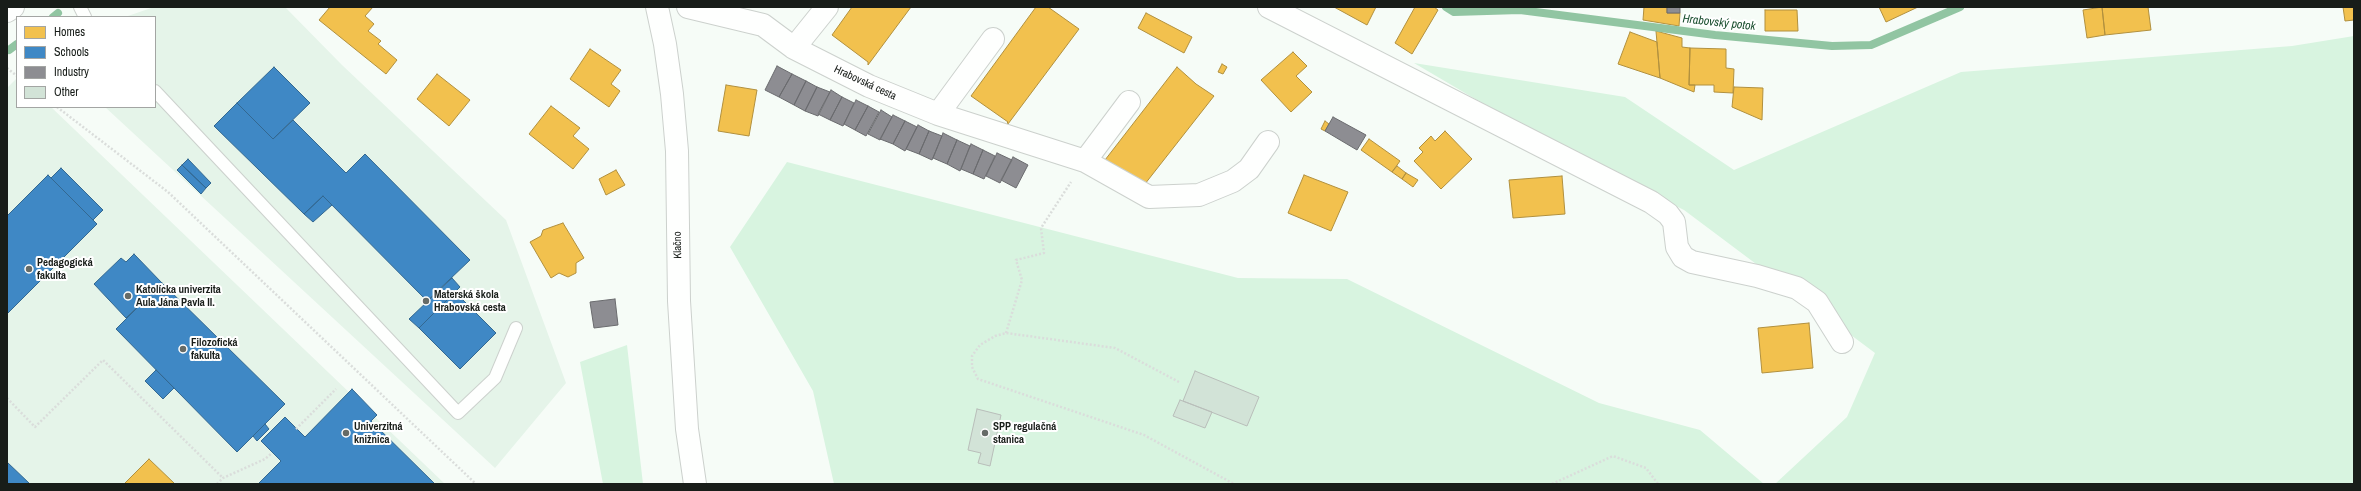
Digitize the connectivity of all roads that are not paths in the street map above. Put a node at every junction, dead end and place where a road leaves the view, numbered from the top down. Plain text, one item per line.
1 (13, 7) edge
2 (80, 7) edge
3 (657, 7) edge
4 (688, 7) edge
5 (827, 7) edge
6 (1269, 7) edge
7 (7, 11) edge
8 (84, 16) edge
9 (993, 39) dead end
10 (794, 48) junction
11 (156, 92) edge
12 (1129, 102) dead end
13 (938, 114) junction
14 (1268, 142) dead end
15 (1085, 161) junction
16 (516, 328) dead end
17 (1842, 342) dead end
18 (695, 484) edge

1 - 7 street
2 - 8 lane
3 - 18 street, Klačno
4 - 10 street, Hrabovská cesta
5 - 10 street
6 - 17 street
9 - 13 street
10 - 13 street, Hrabovská cesta
11 - 16 lane
12 - 15 street
13 - 15 street, Hrabovská cesta
14 - 15 street, Hrabovská cesta

